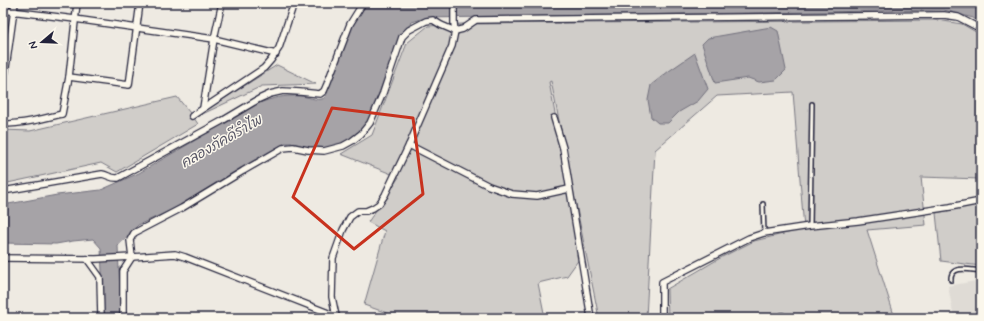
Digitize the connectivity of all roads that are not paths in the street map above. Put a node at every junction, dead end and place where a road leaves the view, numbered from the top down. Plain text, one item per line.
1 (15, 3) edge
2 (77, 3) edge
3 (140, 3) edge
4 (222, 3) edge
5 (294, 3) edge
6 (363, 3) edge
7 (454, 3) edge
8 (3, 10) edge
9 (14, 11) junction
10 (75, 19) junction
11 (137, 28) junction
12 (981, 29) edge
13 (455, 31) junction
14 (214, 39) junction
15 (276, 54) junction
16 (69, 77) junction
17 (3, 89) edge
18 (812, 104) dead end
19 (203, 108) junction
20 (192, 116) dead end
21 (554, 118) dead end
22 (3, 124) edge
23 (409, 145) junction
24 (569, 189) junction
25 (3, 191) edge
26 (981, 201) edge
27 (763, 204) dead end
28 (810, 226) junction
29 (764, 233) junction
30 (130, 257) junction
31 (3, 258) edge
32 (87, 259) junction
33 (981, 271) edge
34 (951, 280) dead end
35 (337, 317) edge
36 (101, 318) edge
37 (123, 318) edge
38 (591, 318) edge
39 (662, 318) edge

1 - 9 street
2 - 10 street
3 - 11 street
4 - 14 street
5 - 15 street
6 - 25 street
7 - 13 street
8 - 9 street
9 - 10 street
9 - 17 street
10 - 11 street
10 - 16 street
11 - 14 street
11 - 16 street
12 - 13 street
13 - 23 street
13 - 30 street
14 - 15 street
14 - 19 street
15 - 19 street
16 - 22 street
18 - 28 lane
19 - 20 street
21 - 24 street
23 - 24 street
23 - 35 street
24 - 38 street
26 - 28 street
27 - 29 lane
28 - 29 street
29 - 39 street
30 - 32 street
30 - 35 street
30 - 37 street
31 - 32 street
32 - 36 street
33 - 34 lane

